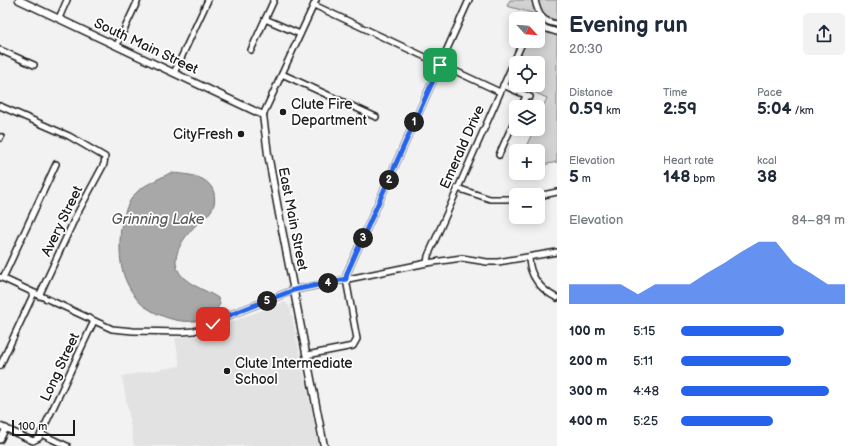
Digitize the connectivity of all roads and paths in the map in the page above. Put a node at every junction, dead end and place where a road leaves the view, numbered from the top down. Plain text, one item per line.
1 (19, 0) edge
2 (67, 0) edge
3 (138, 0) edge
4 (208, 0) edge
5 (274, 0) edge
6 (469, 0) edge
7 (535, 0) edge
8 (315, 3) edge
9 (59, 18) junction
10 (265, 19) junction
11 (557, 24) edge
12 (545, 28) edge
13 (557, 32) edge
14 (300, 34) junction
15 (117, 45) junction
16 (520, 48) edge
17 (0, 50) edge
18 (251, 50) dead end
19 (440, 65) junction
20 (34, 66) dead end
21 (174, 73) junction
22 (282, 74) junction
23 (503, 85) junction
24 (500, 92) junction
25 (525, 100) edge
26 (0, 106) edge
27 (264, 115) junction
28 (376, 117) dead end
29 (509, 133) edge
30 (499, 155) dead end
31 (56, 164) dead end
32 (457, 188) junction
33 (557, 192) edge
34 (545, 195) edge
35 (509, 200) edge
36 (557, 252) edge
37 (529, 257) junction
38 (427, 263) junction
39 (1, 277) edge
40 (346, 279) junction
41 (294, 290) junction
42 (37, 295) junction
43 (557, 298) edge
44 (94, 321) junction
45 (307, 355) junction
46 (0, 366) edge
47 (0, 426) edge
48 (6, 428) junction
49 (41, 434) junction
50 (0, 440) edge
51 (67, 446) edge
52 (324, 446) edge

1 - 9 main road, South Main Street
2 - 9 street
3 - 15 street
4 - 21 street
5 - 10 street
6 - 19 street
7 - 11 street
8 - 14 street
8 - 19 street
9 - 15 main road, South Main Street
10 - 14 street
10 - 18 street
12 - 13 street
14 - 22 street
15 - 21 main road, South Main Street
16 - 23 street, Emerald Drive
17 - 20 street
19 - 24 street
19 - 40 street
21 - 27 main road, South Main Street
22 - 27 street
22 - 28 street
23 - 24 street, Emerald Drive
23 - 25 street
24 - 32 street, Emerald Drive
26 - 42 street, Avery Street
27 - 41 main road, East Main Street
29 - 30 street
31 - 39 street
32 - 35 street
32 - 38 street, Emerald Drive
33 - 34 street
36 - 37 street
37 - 38 street
37 - 43 street
38 - 40 street
39 - 42 street
40 - 41 street
40 - 45 street
41 - 44 street
41 - 45 main road, East Main Street
42 - 44 street
42 - 46 street, Avery Street
44 - 49 street, Long Street
45 - 52 main road, East Main Street
47 - 48 street
48 - 49 street, Long Street
48 - 50 street
49 - 51 street

